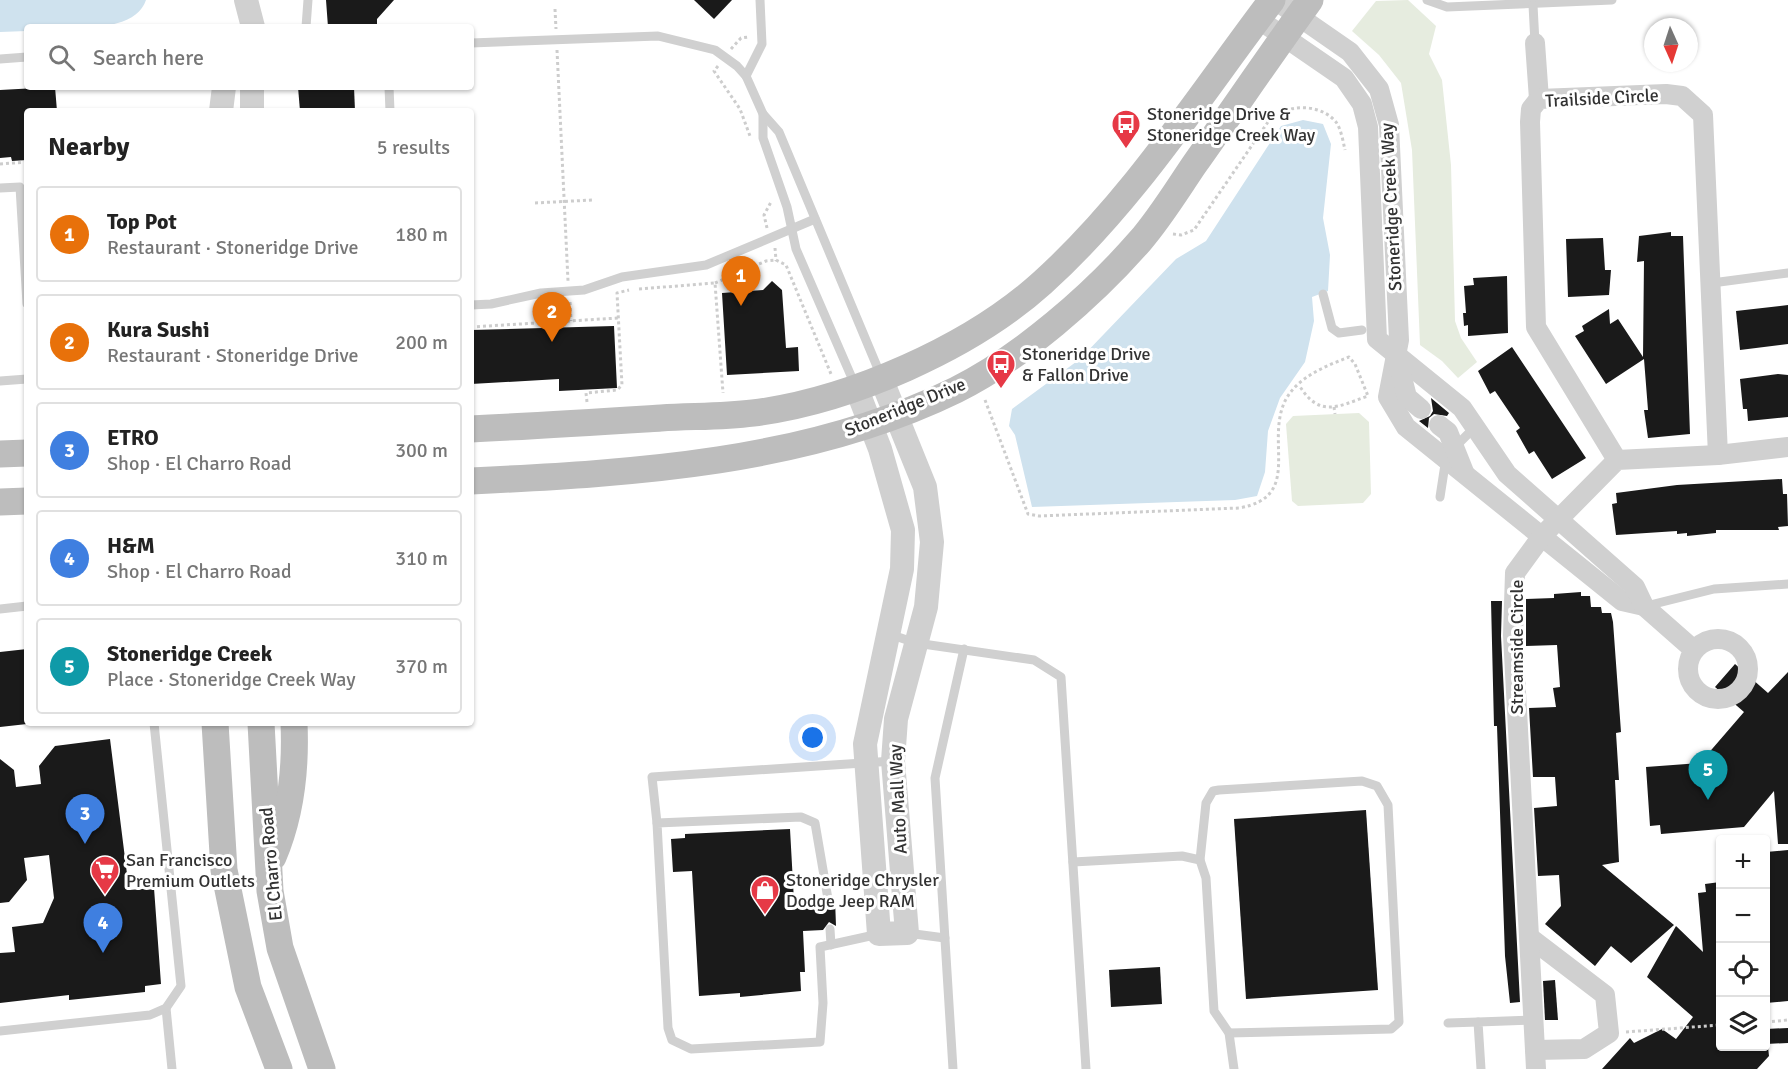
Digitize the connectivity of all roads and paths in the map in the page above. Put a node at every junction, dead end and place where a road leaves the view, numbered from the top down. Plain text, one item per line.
1 (308, 0) edge
2 (760, 0) edge
3 (1427, 0) edge
4 (1612, 0) edge
5 (1533, 5) junction
6 (1269, 6) edge
7 (1305, 7) edge
8 (555, 9) dead end
9 (306, 24) edge
10 (1283, 38) junction
11 (557, 40) junction
12 (474, 43) edge
13 (1535, 43) joint
14 (24, 57) edge
15 (0, 59) edge
16 (746, 76) junction
17 (224, 90) edge
18 (252, 90) edge
19 (389, 90) edge
20 (1539, 99) junction
21 (221, 108) edge
22 (252, 108) edge
23 (390, 108) edge
24 (763, 114) junction
25 (1345, 150) dead end
26 (24, 162) edge
27 (0, 164) edge
28 (0, 188) edge
29 (592, 200) dead end
30 (565, 201) junction
31 (535, 203) dead end
32 (815, 219) junction
33 (792, 230) junction
34 (1170, 234) dead end
35 (24, 254) edge
36 (776, 260) dead end
37 (1788, 273) edge
38 (715, 283) junction
39 (1712, 283) junction
40 (569, 292) junction
41 (1323, 294) dead end
42 (474, 305) edge
43 (618, 318) junction
44 (571, 321) junction
45 (474, 327) edge
46 (1362, 330) dead end
47 (1397, 356) junction
48 (881, 378) junction
49 (24, 379) edge
50 (0, 381) edge
51 (1299, 385) junction
52 (856, 387) junction
53 (723, 393) dead end
54 (985, 400) dead end
55 (586, 402) dead end
56 (1334, 407) junction
57 (1422, 409) dead end
58 (896, 413) junction
59 (1335, 414) dead end
60 (870, 424) junction
61 (1439, 425) dead end
62 (1475, 427) junction
63 (474, 429) edge
64 (1788, 447) edge
65 (1450, 453) junction
66 (1718, 455) junction
67 (1617, 460) junction
68 (474, 481) edge
69 (1440, 497) dead end
70 (24, 501) edge
71 (0, 502) edge
72 (1557, 520) junction
73 (1542, 536) junction
74 (1788, 584) edge
75 (24, 606) edge
76 (1644, 606) junction
77 (0, 609) edge
78 (889, 634) junction
79 (916, 644) junction
80 (964, 649) junction
81 (1694, 650) dead end
82 (154, 726) edge
83 (215, 726) edge
84 (261, 726) edge
85 (294, 726) edge
86 (892, 761) junction
87 (867, 763) junction
88 (657, 823) junction
89 (1200, 860) junction
90 (1073, 862) junction
91 (268, 866) junction
92 (828, 899) dead end
93 (830, 929) dead end
94 (907, 933) junction
95 (879, 934) junction
96 (1529, 937) junction
97 (945, 938) junction
98 (831, 945) junction
99 (166, 1008) junction
100 (1533, 1020) junction
101 (1788, 1020) edge
102 (1478, 1022) junction
103 (1770, 1022) edge
104 (1448, 1023) dead end
105 (1716, 1025) edge
106 (0, 1031) edge
107 (1229, 1033) junction
108 (1609, 1034) junction
109 (1536, 1059) edge
110 (172, 1069) edge
111 (279, 1069) edge
112 (322, 1069) edge
113 (953, 1069) edge
114 (1086, 1069) edge
115 (1233, 1069) edge
116 (1481, 1069) edge

1 - 9 lane
2 - 16 lane
3 - 5 lane
4 - 5 lane
5 - 13 lane
6 - 7 street, Stoneridge Creek Way
6 - 10 street, Stoneridge Creek Way
6 - 48 main road, Stoneridge Drive
7 - 10 main road, Stoneridge Drive
7 - 47 street, Stoneridge Creek Way
8 - 11 path
10 - 47 street, Stoneridge Creek Way
10 - 58 main road, Stoneridge Drive
11 - 12 lane
11 - 16 lane
11 - 30 path
13 - 20 street
14 - 15 lane
16 - 24 lane
17 - 21 street
18 - 22 street
19 - 23 lane
20 - 39 street, Trailside Circle
20 - 67 street, Trailside Circle
24 - 32 lane
24 - 33 lane
25 - 34 path
26 - 27 path
28 - 35 lane
29 - 30 path
30 - 31 path
30 - 40 path
32 - 33 lane
32 - 48 lane
33 - 40 lane
33 - 52 lane
36 - 38 path
37 - 39 lane
38 - 43 path
38 - 53 path
39 - 66 street, Trailside Circle
40 - 42 lane
40 - 44 path
41 - 46 lane
43 - 44 path
43 - 55 path
44 - 45 path
47 - 57 street, Stoneridge Creek Way
47 - 62 street, Stoneridge Creek Way
47 - 65 street, Stoneridge Creek Way
48 - 52 main road, Stoneridge Drive
48 - 58 street, Auto Mall Way
49 - 50 lane
51 - 54 path
51 - 56 path
51 - 56 path
52 - 60 street, Auto Mall Way
52 - 63 main road, Stoneridge Drive
56 - 59 path
58 - 60 main road, Stoneridge Drive
58 - 79 street, Auto Mall Way
60 - 68 main road, Stoneridge Drive
60 - 78 street, Auto Mall Way
61 - 65 street, Stoneridge Creek Way
62 - 65 lane
62 - 72 street, Stoneridge Creek Way
64 - 66 street
65 - 69 lane
65 - 73 street, Stoneridge Creek Way
66 - 67 street
67 - 72 street, Streamside Circle
70 - 71 main road
72 - 73 street, Streamside Circle
72 - 76 street, Stoneridge Creek Way
73 - 76 street, Stoneridge Creek Way
73 - 96 street, Streamside Circle
74 - 76 lane
75 - 77 lane
76 - 81 street, Stoneridge Creek Way
78 - 79 lane
78 - 87 street, Auto Mall Way
79 - 80 lane
79 - 86 street, Auto Mall Way
80 - 90 lane
80 - 97 lane
82 - 99 lane
83 - 111 main road
84 - 91 main road, El Charro Road
85 - 91 main road
86 - 87 lane
86 - 94 street, Auto Mall Way
87 - 88 lane
87 - 95 street, Auto Mall Way
88 - 92 lane
88 - 98 lane
89 - 90 lane
89 - 107 lane
89 - 107 lane
90 - 114 lane
91 - 112 main road, El Charro Road
93 - 98 lane
94 - 95 street
94 - 97 lane
95 - 98 lane
96 - 100 street, Streamside Circle
96 - 108 street
97 - 113 lane
99 - 106 lane
99 - 110 lane
100 - 102 lane
100 - 109 street, Streamside Circle
101 - 103 path
102 - 104 lane
102 - 116 lane
105 - 108 path
107 - 115 lane
108 - 109 street, Streamside Circle

